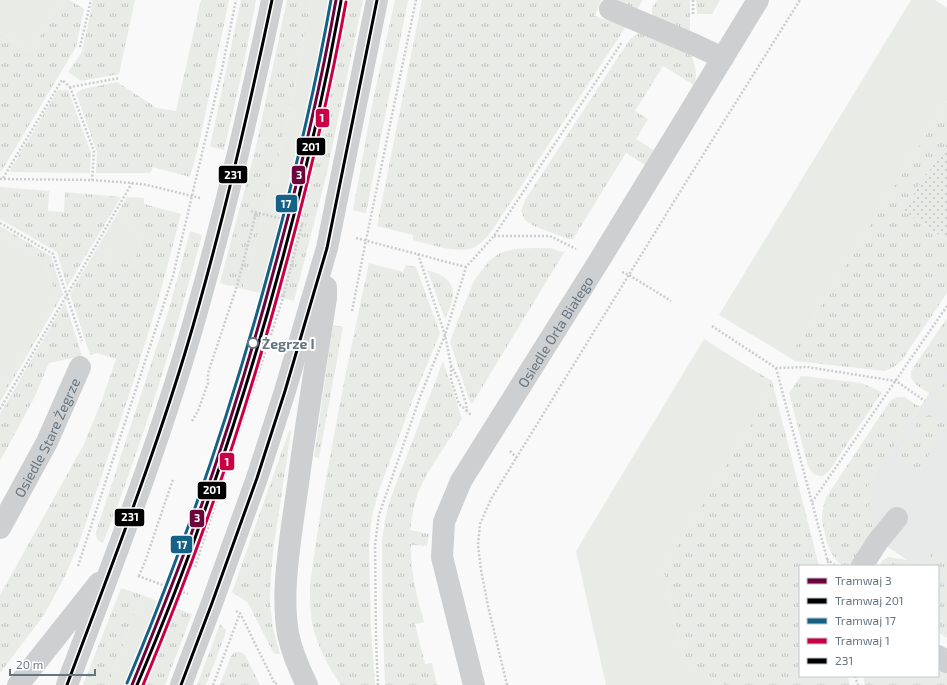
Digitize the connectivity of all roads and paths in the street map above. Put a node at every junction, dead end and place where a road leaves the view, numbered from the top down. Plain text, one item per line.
1 (91, 0) edge
2 (236, 0) edge
3 (272, 0) edge
4 (377, 0) edge
5 (416, 0) edge
6 (758, 0) edge
7 (800, 0) edge
8 (610, 9) dead end
9 (636, 20) junction
10 (80, 47) dead end
11 (723, 58) junction
12 (120, 78) dead end
13 (70, 87) junction
14 (1, 179) edge
15 (92, 180) junction
16 (132, 183) junction
17 (205, 200) dead end
18 (248, 211) dead end
19 (256, 213) junction
20 (0, 223) edge
21 (302, 224) junction
22 (309, 226) dead end
23 (494, 236) junction
24 (356, 238) dead end
25 (327, 248) junction
26 (418, 254) junction
27 (599, 261) junction
28 (466, 267) junction
29 (629, 275) junction
30 (236, 286) dead end
31 (67, 295) junction
32 (671, 301) dead end
33 (947, 306) edge
34 (351, 318) dead end
35 (712, 326) dead end
36 (445, 335) junction
37 (451, 365) junction
38 (80, 367) joint
39 (776, 368) junction
40 (896, 381) junction
41 (925, 400) dead end
42 (466, 404) dead end
43 (0, 408) edge
44 (467, 411) dead end
45 (812, 502) junction
46 (897, 518) dead end
47 (0, 528) edge
48 (827, 559) junction
49 (829, 565) edge
50 (835, 565) edge
51 (863, 565) edge
52 (112, 566) junction
53 (195, 568) dead end
54 (77, 569) dead end
55 (188, 587) dead end
56 (186, 593) dead end
57 (240, 613) dead end
58 (18, 685) edge
59 (67, 685) edge
60 (181, 685) edge
61 (213, 685) edge
62 (307, 685) edge
63 (378, 685) edge
64 (474, 685) edge
65 (507, 685) edge

1 - 10 path
2 - 54 path
3 - 52 street
4 - 25 street
5 - 34 path
6 - 11 street, Osiedle Orła Białego
7 - 29 path
8 - 9 street
9 - 11 street
9 - 23 path
11 - 27 street, Osiedle Orła Białego
12 - 13 path
13 - 14 path
13 - 15 path
14 - 15 path
15 - 16 path
16 - 17 path
16 - 31 path
18 - 19 path
19 - 21 path
19 - 30 path
20 - 31 path
21 - 22 path
21 - 53 path
23 - 27 path
23 - 28 path
24 - 26 path
25 - 60 street
25 - 62 street
26 - 28 path
26 - 36 path
27 - 29 path
27 - 64 street, Osiedle Orła Białego
28 - 36 path
29 - 32 path
29 - 65 path
31 - 38 path
31 - 43 path
33 - 40 path
35 - 39 path
36 - 37 path
36 - 63 path
37 - 42 path
37 - 44 path
38 - 47 street, Osiedle Stare Żegrze
39 - 40 path
39 - 45 path
40 - 41 path
40 - 45 path
45 - 48 path
46 - 51 street
48 - 49 path
48 - 50 path
52 - 58 street
52 - 59 street
55 - 56 path
57 - 61 path

